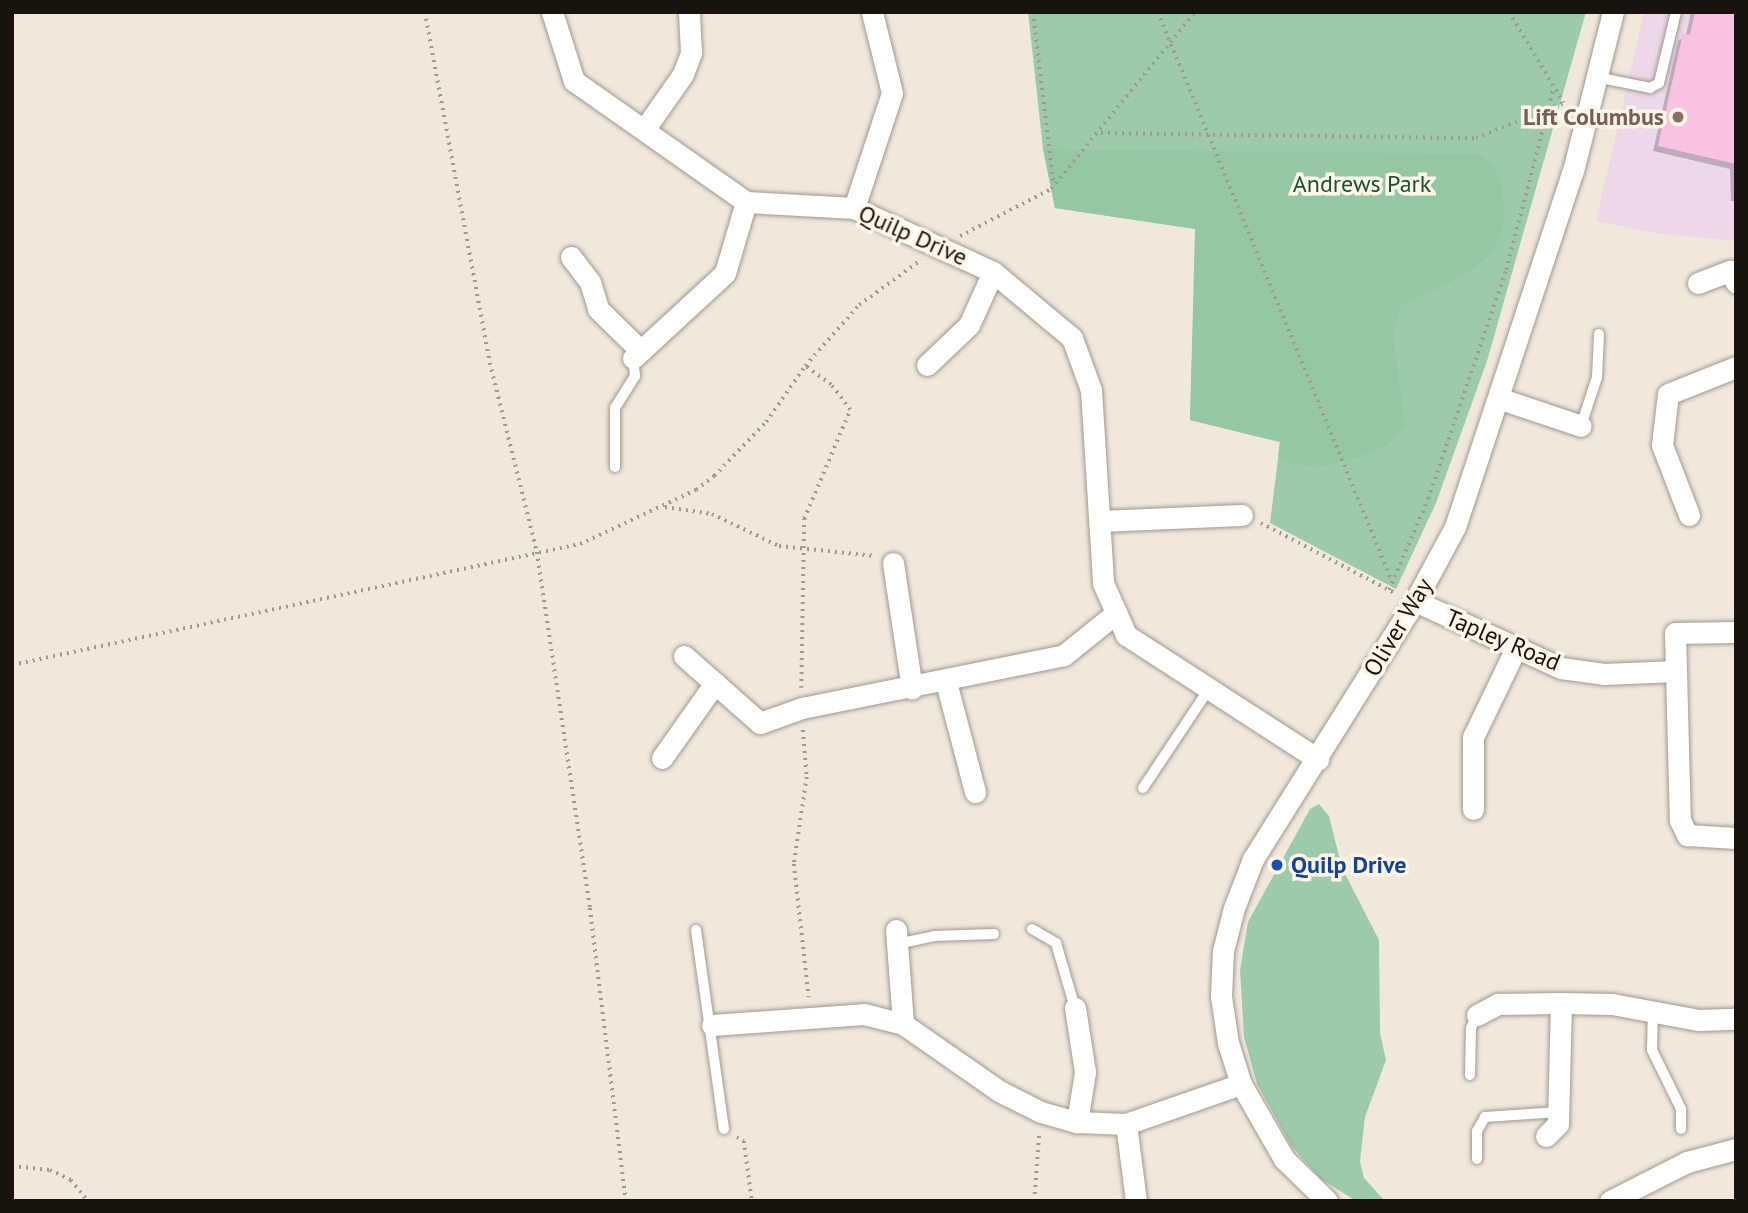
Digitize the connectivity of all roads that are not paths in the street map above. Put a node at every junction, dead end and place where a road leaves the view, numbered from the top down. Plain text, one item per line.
1 (552, 12) edge
2 (689, 12) edge
3 (873, 12) edge
4 (1613, 12) edge
5 (1676, 12) edge
6 (1596, 78) junction
7 (644, 130) junction
8 (746, 202) junction
9 (854, 208) junction
10 (572, 257) dead end
11 (993, 272) junction
12 (1698, 283) dead end
13 (1736, 284) edge
14 (1599, 334) dead end
15 (637, 354) junction
16 (927, 365) dead end
17 (1736, 367) edge
18 (1501, 399) junction
19 (1581, 426) joint
20 (615, 467) dead end
21 (1242, 515) road end
22 (1689, 515) dead end
23 (1099, 521) junction
24 (893, 563) road end
25 (1415, 601) junction
26 (1116, 613) junction
27 (1736, 632) edge
28 (1515, 650) junction
29 (684, 656) dead end
30 (1676, 671) junction
31 (946, 682) junction
32 (715, 683) junction
33 (912, 689) junction
34 (1209, 689) junction
35 (662, 758) dead end
36 (1318, 759) junction
37 (1143, 788) dead end
38 (975, 792) dead end
39 (1473, 809) dead end
40 (1736, 838) edge
41 (1032, 929) dead end
42 (696, 930) dead end
43 (994, 934) dead end
44 (896, 937) joint
45 (1560, 1003) junction
46 (1075, 1008) joint
47 (1653, 1009) junction
48 (1477, 1015) joint
49 (1736, 1020) edge
50 (902, 1024) junction
51 (712, 1025) junction
52 (1470, 1075) dead end
53 (1241, 1084) junction
54 (1559, 1112) junction
55 (1077, 1122) junction
56 (1126, 1124) junction
57 (724, 1129) road end
58 (1681, 1129) dead end
59 (1546, 1136) dead end
60 (1736, 1149) edge
61 (1477, 1159) dead end
62 (1136, 1201) edge
63 (1327, 1201) edge
64 (1610, 1201) edge

1 - 7 street
2 - 7 street
3 - 9 street
4 - 6 street, Oliver Way
5 - 6 lane
6 - 18 street, Oliver Way
7 - 8 street
8 - 9 street, Quilp Drive
8 - 15 street
9 - 11 street, Quilp Drive
10 - 15 street
11 - 16 street, Quilp Drive
11 - 23 street, Quilp Drive
12 - 13 street
14 - 19 lane
15 - 20 lane
17 - 22 street
18 - 19 street
18 - 25 street, Oliver Way
21 - 23 street
23 - 26 street, Quilp Drive
24 - 33 street
25 - 28 street, Tapley Road
25 - 36 street, Oliver Way
26 - 31 street
26 - 34 street, Quilp Drive
27 - 30 street
28 - 30 street, Tapley Road
28 - 39 street
29 - 32 street
30 - 40 street
31 - 33 street
31 - 38 street
32 - 33 street
32 - 35 street
34 - 36 street, Quilp Drive
34 - 37 lane
36 - 53 street, Oliver Way
41 - 46 lane
42 - 51 lane
43 - 44 lane
44 - 50 street
45 - 47 street
45 - 48 street
45 - 54 street
46 - 55 street
47 - 49 street
47 - 58 lane
48 - 52 lane
50 - 51 street
50 - 55 street
51 - 57 lane
53 - 56 street
53 - 63 street, Oliver Way
54 - 59 street
54 - 61 lane
55 - 56 street
56 - 62 street
60 - 64 street

